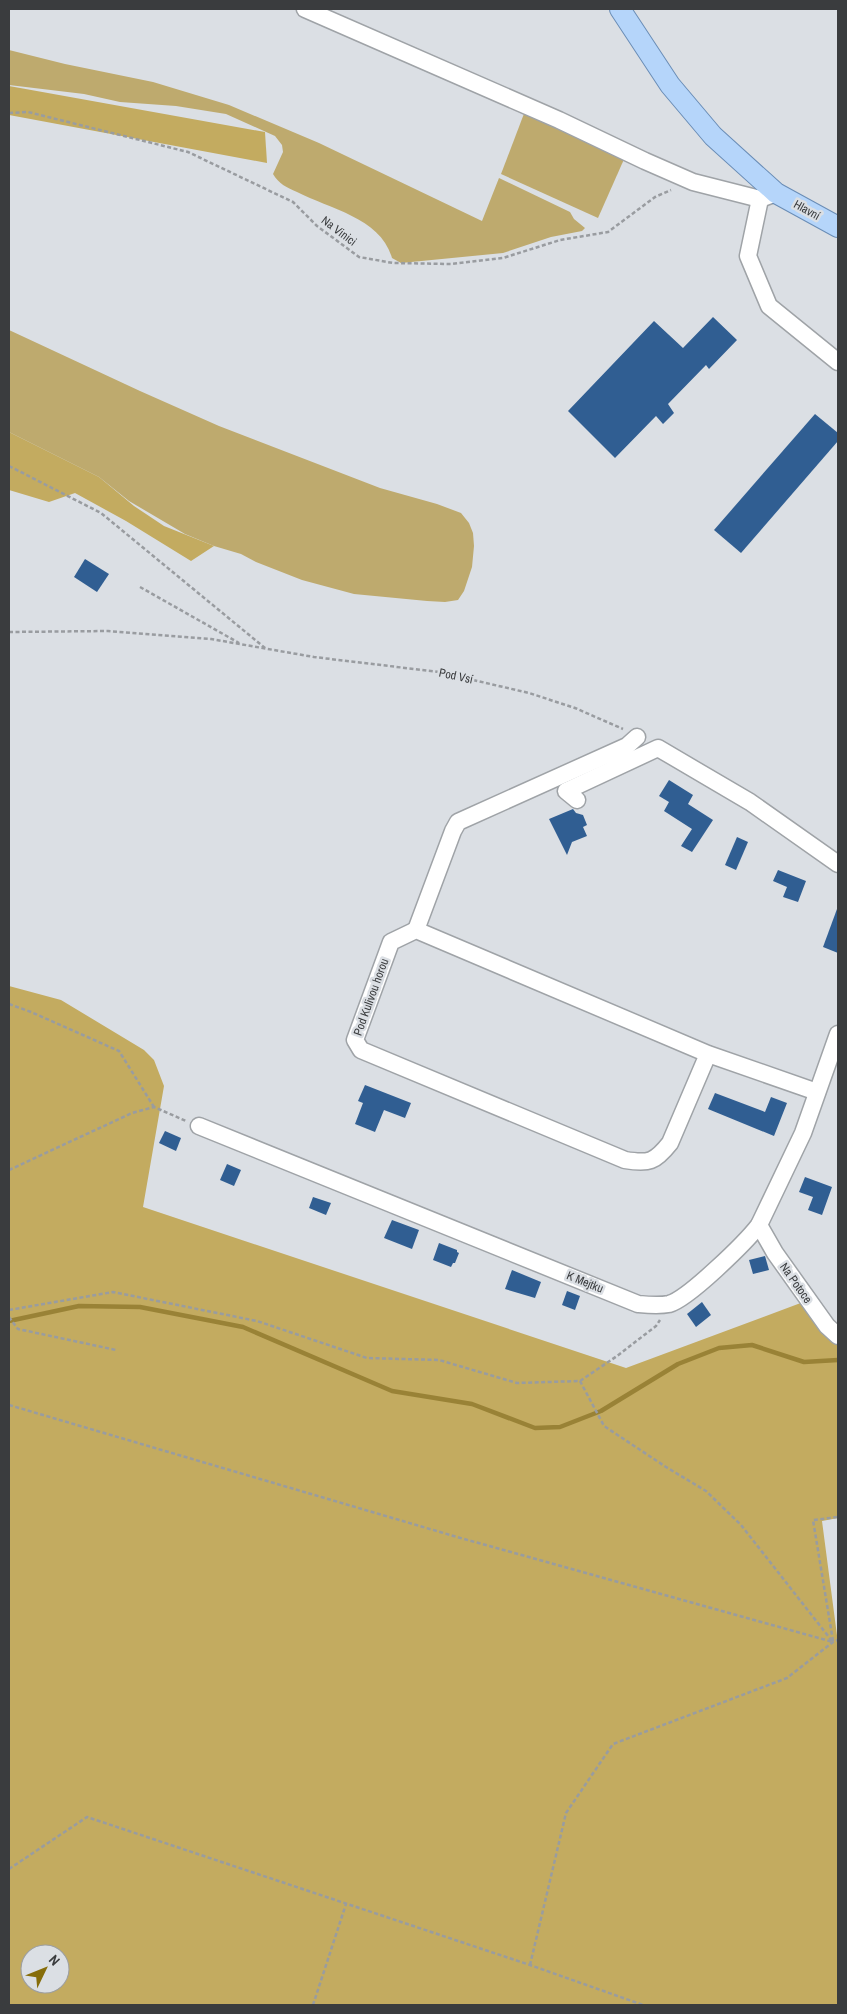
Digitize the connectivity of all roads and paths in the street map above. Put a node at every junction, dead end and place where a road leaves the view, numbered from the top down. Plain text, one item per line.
1 (305, 9) edge
2 (620, 9) edge
3 (9, 112) edge
4 (693, 182) junction
5 (768, 196) junction
6 (838, 226) edge
7 (838, 362) edge
8 (9, 466) edge
9 (140, 587) dead end
10 (9, 632) edge
11 (241, 644) junction
12 (267, 649) junction
13 (637, 737) joint
14 (577, 800) dead end
15 (838, 864) edge
16 (416, 930) junction
17 (9, 1004) edge
18 (838, 1034) edge
19 (708, 1054) junction
20 (817, 1092) junction
21 (154, 1107) junction
22 (199, 1126) joint
23 (9, 1170) edge
24 (759, 1225) junction
25 (671, 1304) junction
26 (9, 1310) edge
27 (9, 1317) edge
28 (838, 1336) edge
29 (116, 1350) dead end
30 (580, 1381) junction
31 (9, 1405) edge
32 (838, 1516) edge
33 (838, 1640) edge
34 (833, 1642) junction
35 (9, 1869) edge
36 (346, 1904) junction
37 (530, 1965) junction
38 (313, 2005) edge
39 (643, 2005) edge

1 - 4 street
2 - 5 main road, Hlavní
3 - 4 path, Na Vinici
4 - 5 street
5 - 6 main road, Hlavní
5 - 7 street
8 - 12 path
9 - 11 path
10 - 11 path, Pod Vsí
11 - 12 path, Pod Vsí
12 - 13 path, Pod Vsí
13 - 16 street
14 - 15 street
16 - 19 street
16 - 19 street, Pod Kulivou horou
17 - 21 path
18 - 20 street
19 - 20 street
20 - 24 street
21 - 22 path
21 - 23 path
22 - 25 street, K Mejtku
24 - 25 street
24 - 28 street, Na Potoce
25 - 30 path
26 - 30 path
27 - 29 path
30 - 34 path
31 - 34 path
32 - 34 path
33 - 34 path
34 - 37 path
35 - 36 path
36 - 37 path
36 - 38 path
37 - 39 path

